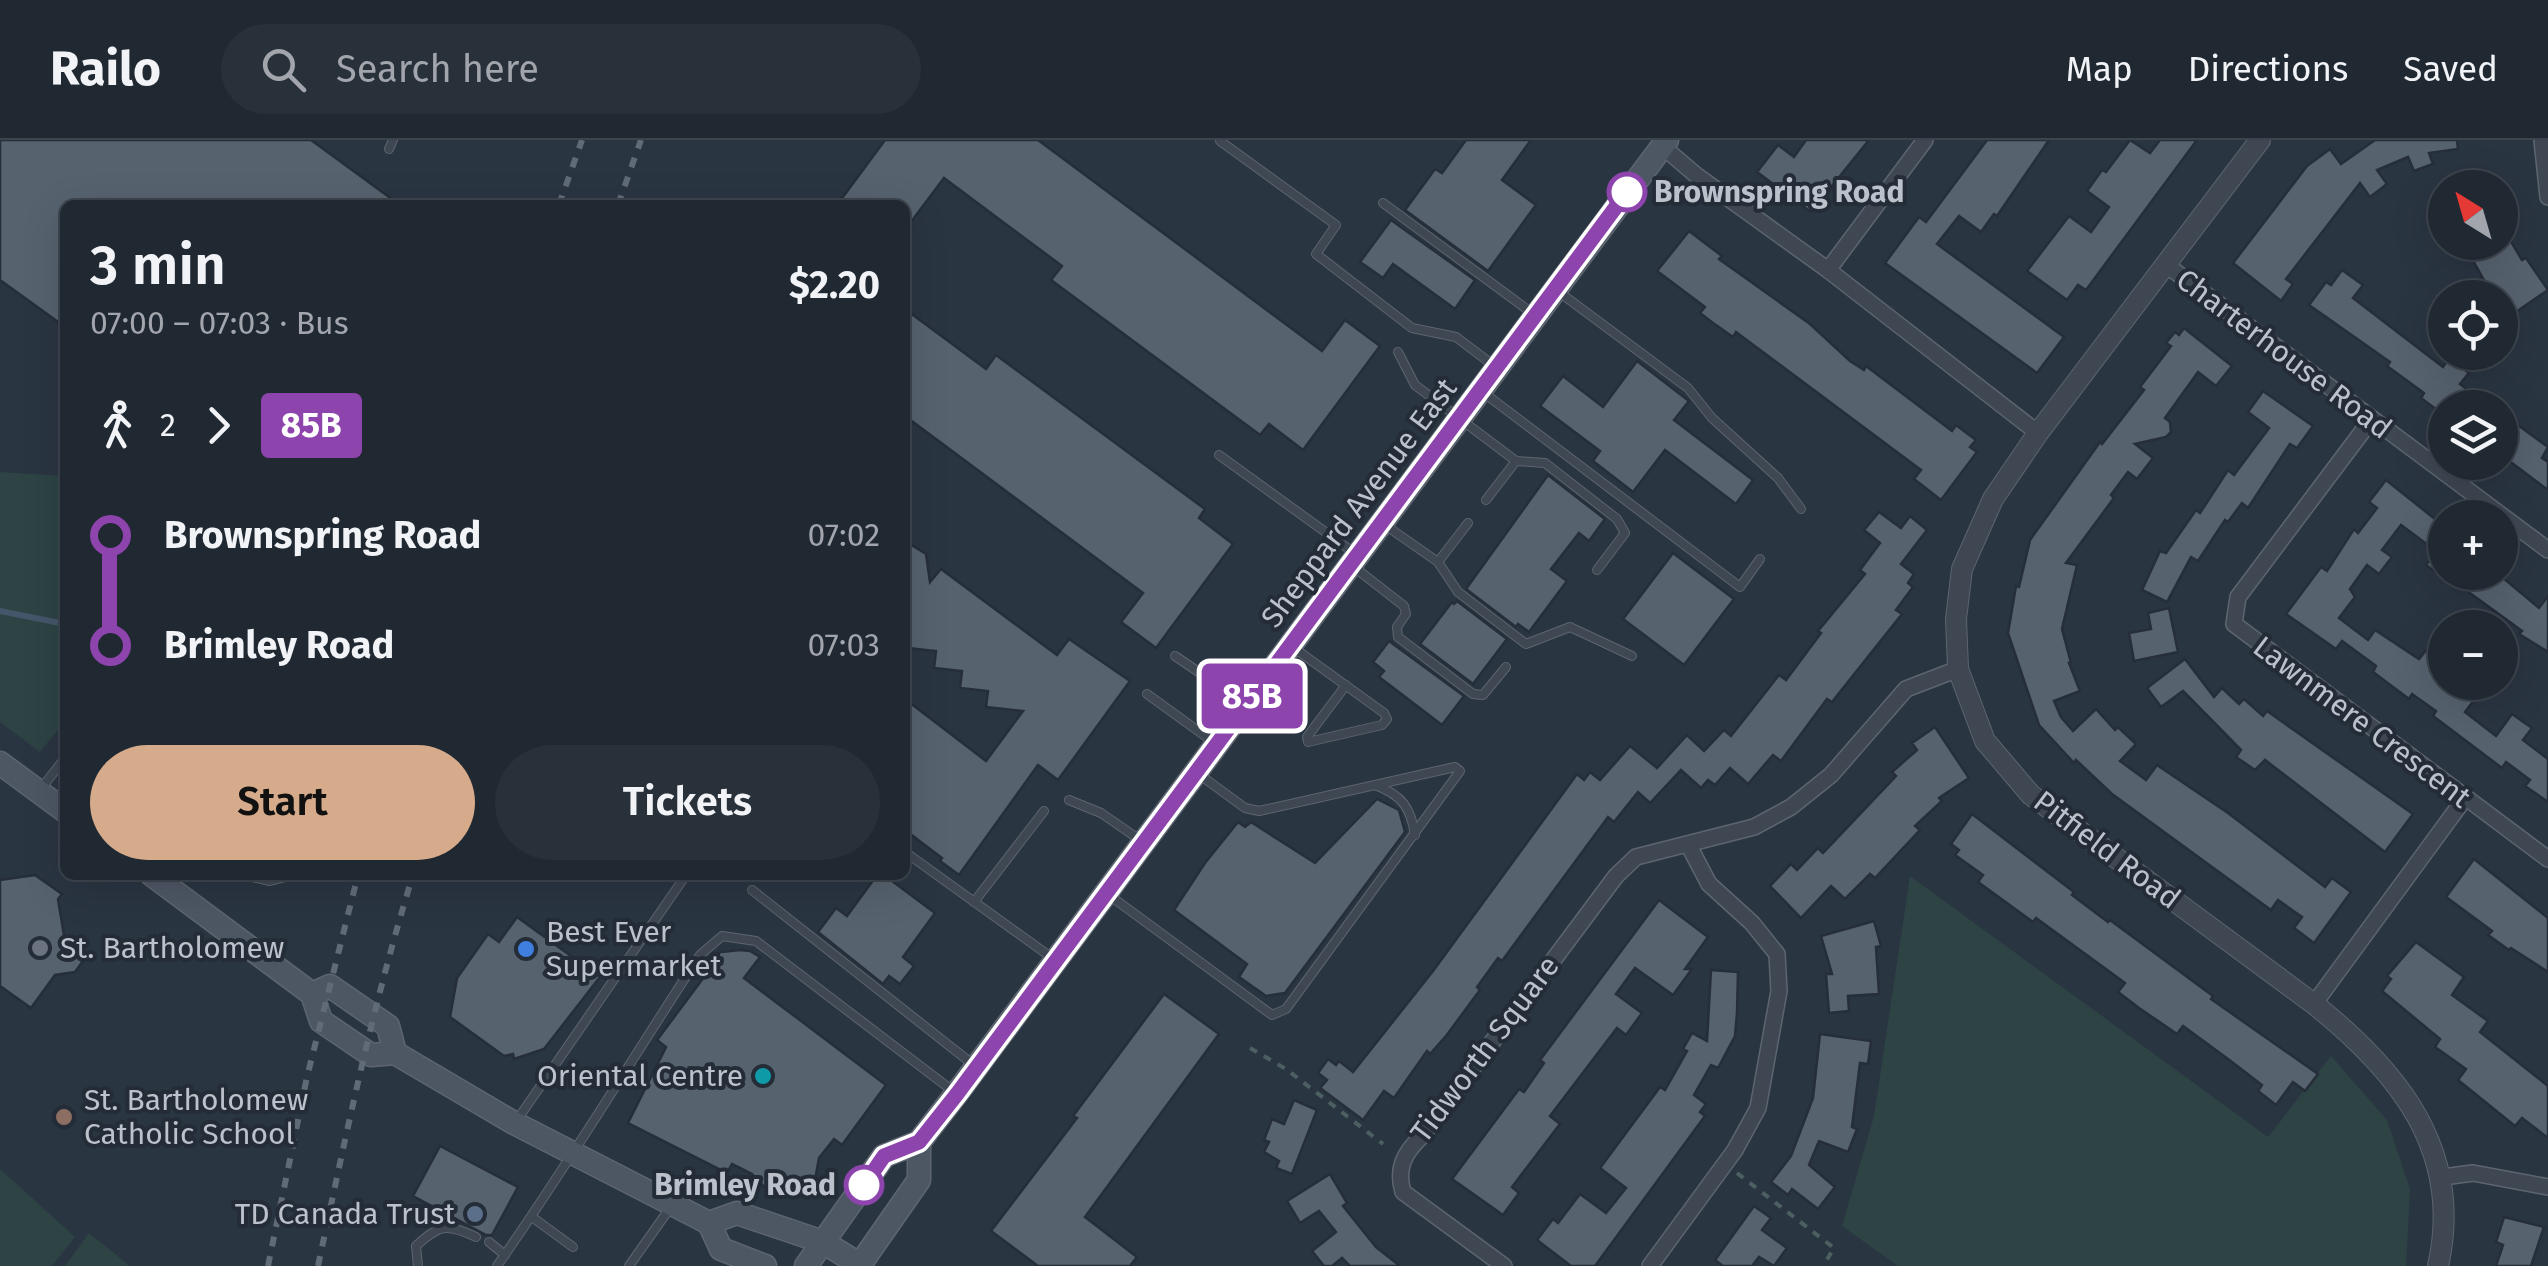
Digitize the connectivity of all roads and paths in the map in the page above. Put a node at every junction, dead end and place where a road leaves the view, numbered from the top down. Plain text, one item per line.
1 (1220, 140) edge
2 (1926, 140) edge
3 (2260, 140) edge
4 (2542, 140) edge
5 (1662, 142) edge
6 (2548, 197) edge
7 (1383, 203) dead end
8 (2164, 264) junction
9 (1828, 270) junction
10 (1555, 289) junction
11 (1536, 316) junction
12 (1398, 352) dead end
13 (1497, 367) junction
14 (1480, 390) junction
15 (1460, 417) junction
16 (2371, 420) junction
17 (2038, 433) junction
18 (1218, 456) dead end
19 (1516, 460) junction
20 (1486, 500) dead end
21 (1801, 508) dead end
22 (1382, 522) junction
23 (1468, 523) dead end
24 (2548, 550) edge
25 (1354, 560) junction
26 (1760, 560) dead end
27 (1438, 562) junction
28 (1597, 570) dead end
29 (1290, 645) junction
30 (1175, 656) dead end
31 (1632, 656) dead end
32 (1506, 667) dead end
33 (1958, 669) junction
34 (1346, 685) junction
35 (1147, 694) dead end
36 (1246, 704) junction
37 (1216, 744) junction
38 (0, 763) edge
39 (60, 765) edge
40 (1196, 772) junction
41 (1375, 785) junction
42 (39, 792) junction
43 (2465, 798) junction
44 (1069, 800) dead end
45 (60, 807) edge
46 (1044, 811) dead end
47 (1416, 835) junction
48 (1143, 842) junction
49 (1688, 844) junction
50 (910, 856) edge
51 (2548, 859) edge
52 (159, 880) edge
53 (683, 880) edge
54 (752, 890) dead end
55 (1105, 893) junction
56 (974, 902) junction
57 (1055, 960) junction
58 (312, 994) junction
59 (2314, 1004) junction
60 (1250, 1048) dead end
61 (395, 1053) junction
62 (976, 1066) junction
63 (957, 1094) junction
64 (514, 1124) junction
65 (919, 1142) junction
66 (1384, 1144) dead end
67 (571, 1152) junction
68 (1725, 1164) junction
69 (2443, 1178) junction
70 (2548, 1187) edge
71 (673, 1204) junction
72 (532, 1217) junction
73 (709, 1223) junction
74 (476, 1236) dead end
75 (488, 1242) dead end
76 (823, 1242) junction
77 (572, 1247) dead end
78 (505, 1255) junction
79 (418, 1266) edge
80 (497, 1266) edge
81 (629, 1266) edge
82 (765, 1266) edge
83 (806, 1266) edge
84 (861, 1266) edge
85 (1504, 1266) edge
86 (1650, 1266) edge
87 (1823, 1266) edge
88 (2438, 1266) edge

1 - 13 lane
2 - 9 street
3 - 8 street, Pitfield Road
4 - 6 street
5 - 9 street
5 - 10 main road, Sheppard Avenue East
7 - 11 lane
8 - 16 street, Charterhouse Road
8 - 17 street, Pitfield Road
9 - 17 street
10 - 11 main road, Sheppard Avenue East
10 - 21 lane
11 - 13 main road, Sheppard Avenue East
12 - 15 lane
13 - 14 main road, Sheppard Avenue East
14 - 15 main road, Sheppard Avenue East
14 - 26 lane
15 - 19 lane
15 - 22 main road, Sheppard Avenue East
16 - 24 street, Charterhouse Road
16 - 43 street, Lawnmere Crescent
17 - 33 street, Pitfield Road
18 - 25 lane
19 - 20 lane
19 - 28 lane
22 - 25 main road, Sheppard Avenue East
22 - 27 lane
23 - 27 lane
25 - 29 main road, Sheppard Avenue East
25 - 32 lane
27 - 31 lane
29 - 34 lane
29 - 36 main road, Sheppard Avenue East
30 - 36 lane
33 - 49 street, Tidworth Square
33 - 59 street, Pitfield Road
34 - 34 lane
35 - 37 lane
36 - 37 main road, Sheppard Avenue East
37 - 40 main road, Sheppard Avenue East
38 - 42 main road
39 - 42 lane
40 - 41 lane
40 - 48 main road, Sheppard Avenue East
41 - 47 lane
41 - 47 lane
42 - 45 main road
43 - 51 street, Lawnmere Crescent
43 - 59 street
44 - 48 lane
46 - 56 lane
47 - 55 lane
48 - 55 main road, Sheppard Avenue East
49 - 68 street
49 - 85 street, Tidworth Square
50 - 56 lane
52 - 58 main road
53 - 64 lane
54 - 62 lane
55 - 57 main road, Sheppard Avenue East
56 - 57 lane
57 - 62 main road, Sheppard Avenue East
58 - 61 main road
58 - 61 main road
59 - 69 street, Pitfield Road
60 - 66 path
61 - 64 main road
62 - 63 main road, Sheppard Avenue East
63 - 65 main road, Sheppard Avenue East
63 - 67 lane
64 - 67 main road
65 - 76 main road, Sheppard Avenue East
65 - 84 main road, Sheppard Avenue East
67 - 71 main road
67 - 72 lane
68 - 86 street
68 - 87 path
69 - 70 street
69 - 88 street, Pitfield Road
71 - 73 main road
71 - 81 lane
72 - 77 lane
72 - 78 lane
73 - 76 main road
73 - 82 main road
74 - 79 lane
75 - 78 lane
76 - 83 main road, Sheppard Avenue East
76 - 84 main road
78 - 80 lane

